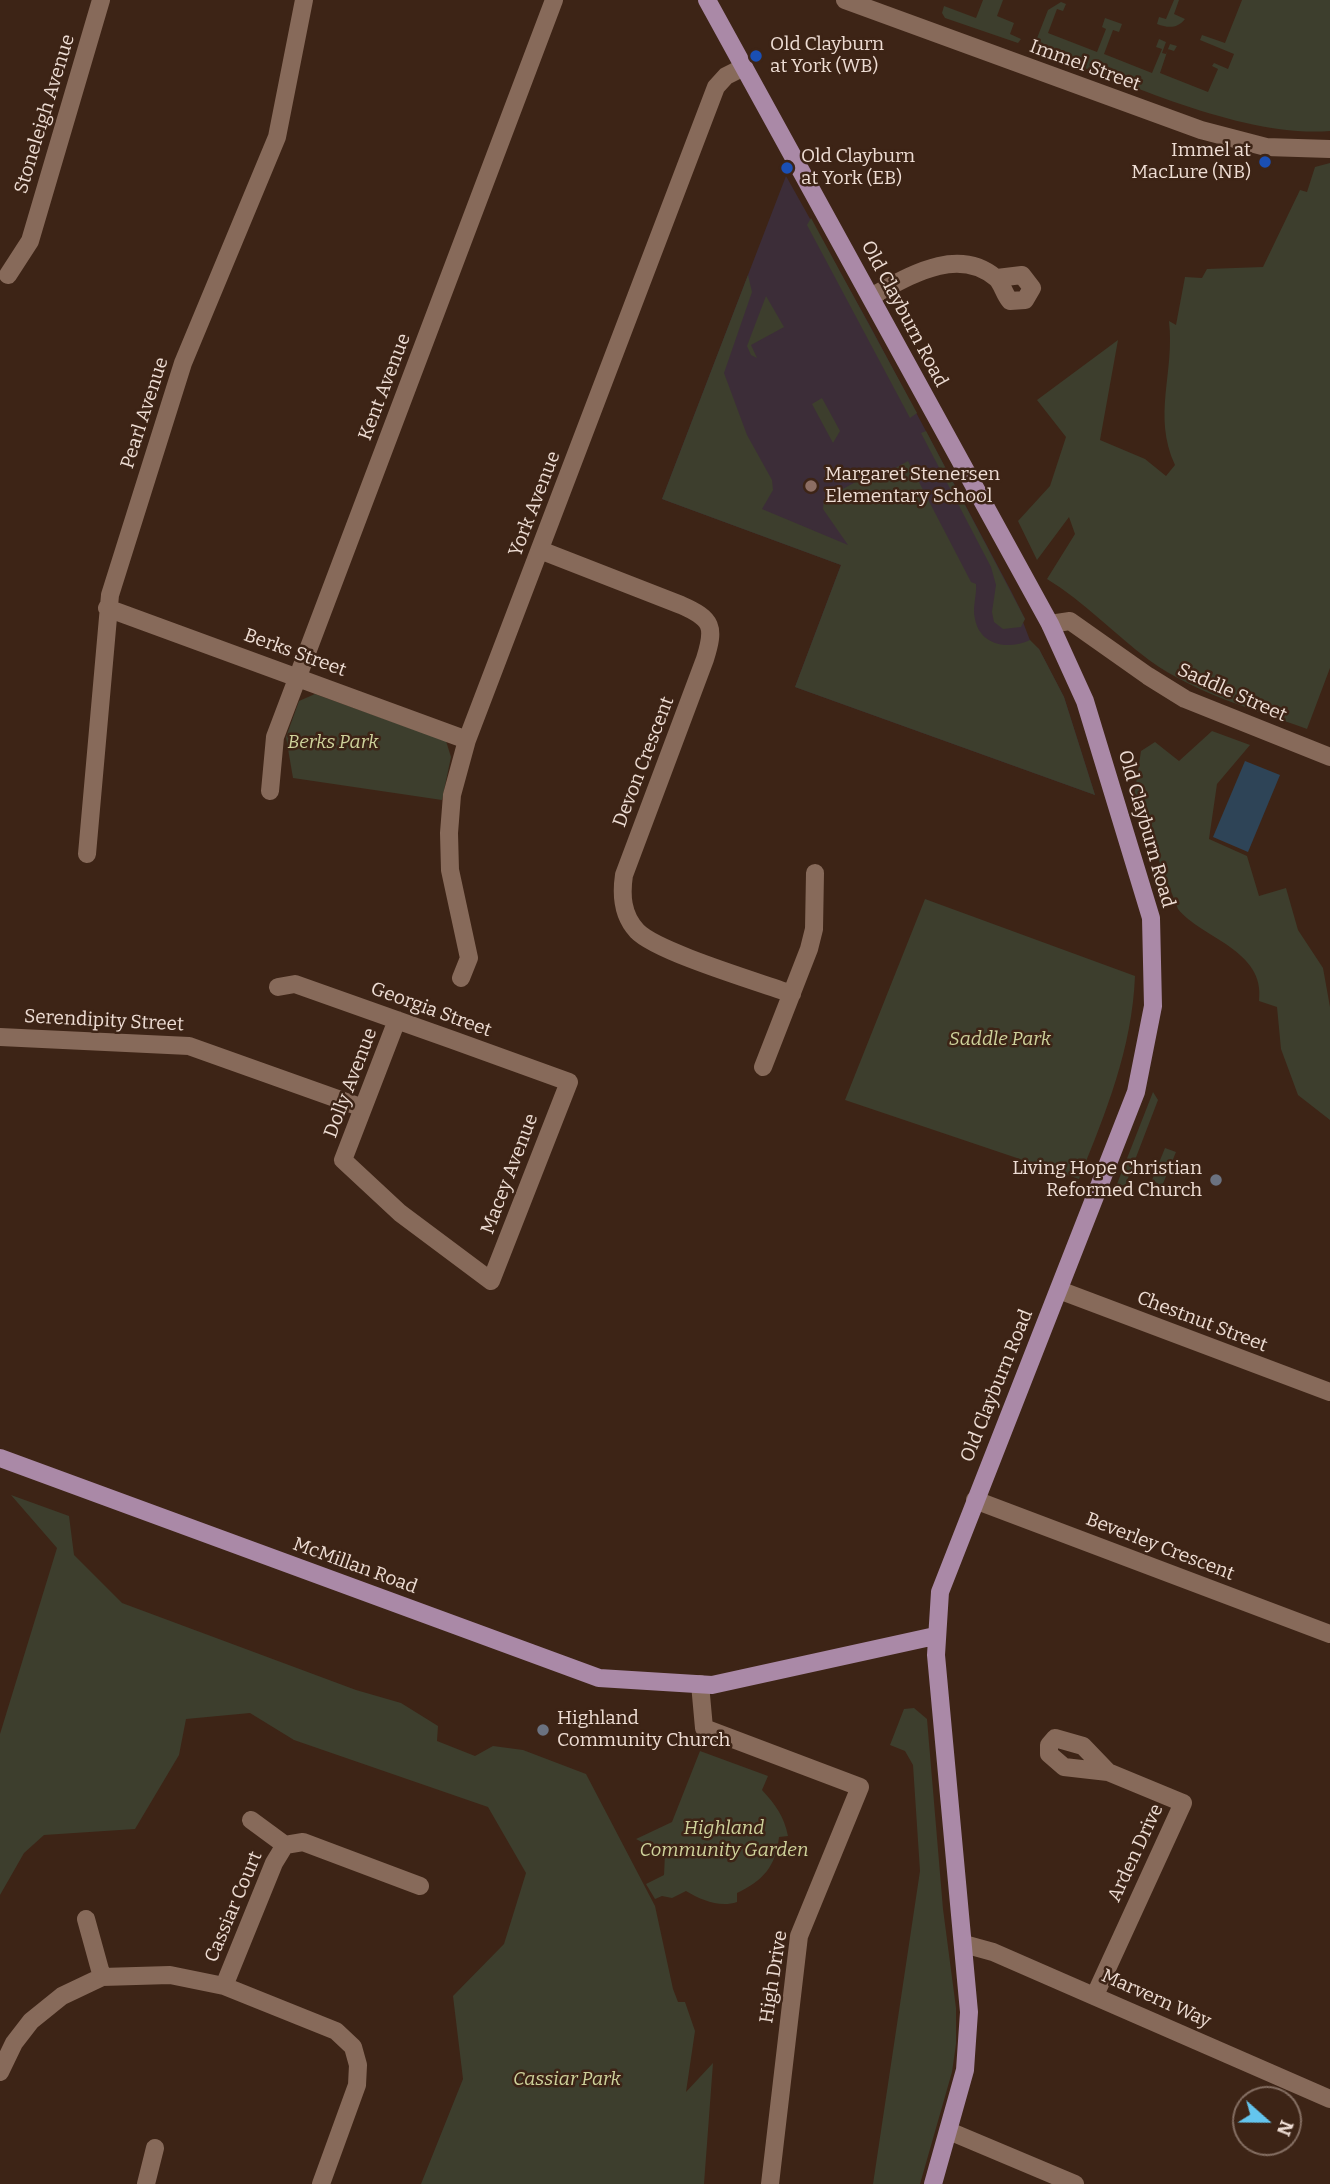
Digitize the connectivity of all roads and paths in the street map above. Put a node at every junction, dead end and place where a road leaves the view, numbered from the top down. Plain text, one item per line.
1 (101, 0) edge
2 (304, 0) edge
3 (554, 0) edge
4 (707, 0) edge
5 (722, 0) edge
6 (845, 0) edge
7 (730, 42) junction
8 (744, 66) junction
9 (1323, 150) edge
10 (8, 275) dead end
11 (997, 278) dead end
12 (872, 296) junction
13 (540, 550) junction
14 (107, 608) junction
15 (1050, 624) junction
16 (298, 676) junction
17 (467, 740) junction
18 (1330, 757) edge
19 (270, 791) dead end
20 (87, 854) dead end
21 (815, 873) dead end
22 (461, 978) dead end
23 (278, 987) dead end
24 (792, 994) junction
25 (397, 1020) junction
26 (0, 1037) edge
27 (763, 1067) dead end
28 (569, 1082) joint
29 (363, 1108) junction
30 (343, 1160) joint
31 (1059, 1290) junction
32 (1330, 1392) edge
33 (0, 1458) edge
34 (975, 1500) junction
35 (1330, 1634) edge
36 (935, 1636) junction
37 (701, 1684) junction
38 (1108, 1772) dead end
39 (251, 1820) dead end
40 (285, 1845) junction
41 (419, 1886) dead end
42 (86, 1919) dead end
43 (964, 1944) junction
44 (102, 1977) junction
45 (224, 1986) junction
46 (1095, 1995) junction
47 (0, 2072) edge
48 (1330, 2099) edge
49 (949, 2131) junction
50 (155, 2148) dead end
51 (146, 2184) edge
52 (320, 2184) edge
53 (770, 2184) edge
54 (933, 2184) edge
55 (1075, 2184) edge

1 - 10 street, Stoneleigh Avenue
2 - 14 street, Pearl Avenue
3 - 16 street, Kent Avenue
4 - 7 main road, Old Clayburn Road
5 - 7 main road
6 - 9 street, Immel Street
7 - 8 main road, Old Clayburn Road
8 - 12 main road, Old Clayburn Road
8 - 13 street, York Avenue
11 - 12 street
12 - 15 main road, Old Clayburn Road
13 - 17 street, York Avenue
13 - 24 street, Devon Crescent
14 - 16 street, Berks Street
14 - 20 street, Pearl Avenue
15 - 18 street, Saddle Street
15 - 31 main road, Old Clayburn Road
16 - 17 street, Berks Street
16 - 19 street, Kent Avenue
17 - 22 street, York Avenue
21 - 24 street
23 - 25 street, Georgia Street
24 - 27 street
25 - 28 street, Georgia Street
25 - 29 street, Dolly Avenue
26 - 29 street, Serendipity Street
28 - 30 street, Macey Avenue
29 - 30 street, Dolly Avenue
31 - 32 street, Chestnut Street
31 - 34 main road, Old Clayburn Road
33 - 37 main road, McMillan Road
34 - 35 street, Beverley Crescent
34 - 36 main road, Old Clayburn Road
36 - 37 main road, McMillan Road
36 - 43 main road, Old Clayburn Road
37 - 53 street, High Drive
38 - 46 street, Arden Drive
39 - 40 street, Cassiar Court
40 - 41 street, Cassiar Court
40 - 45 street, Cassiar Court
42 - 44 street
43 - 46 street, Marvern Way
43 - 49 main road, Old Clayburn Road
44 - 45 street
44 - 47 street
45 - 52 street
46 - 48 street, Marvern Way
49 - 54 main road, Old Clayburn Road
49 - 55 street
50 - 51 street

